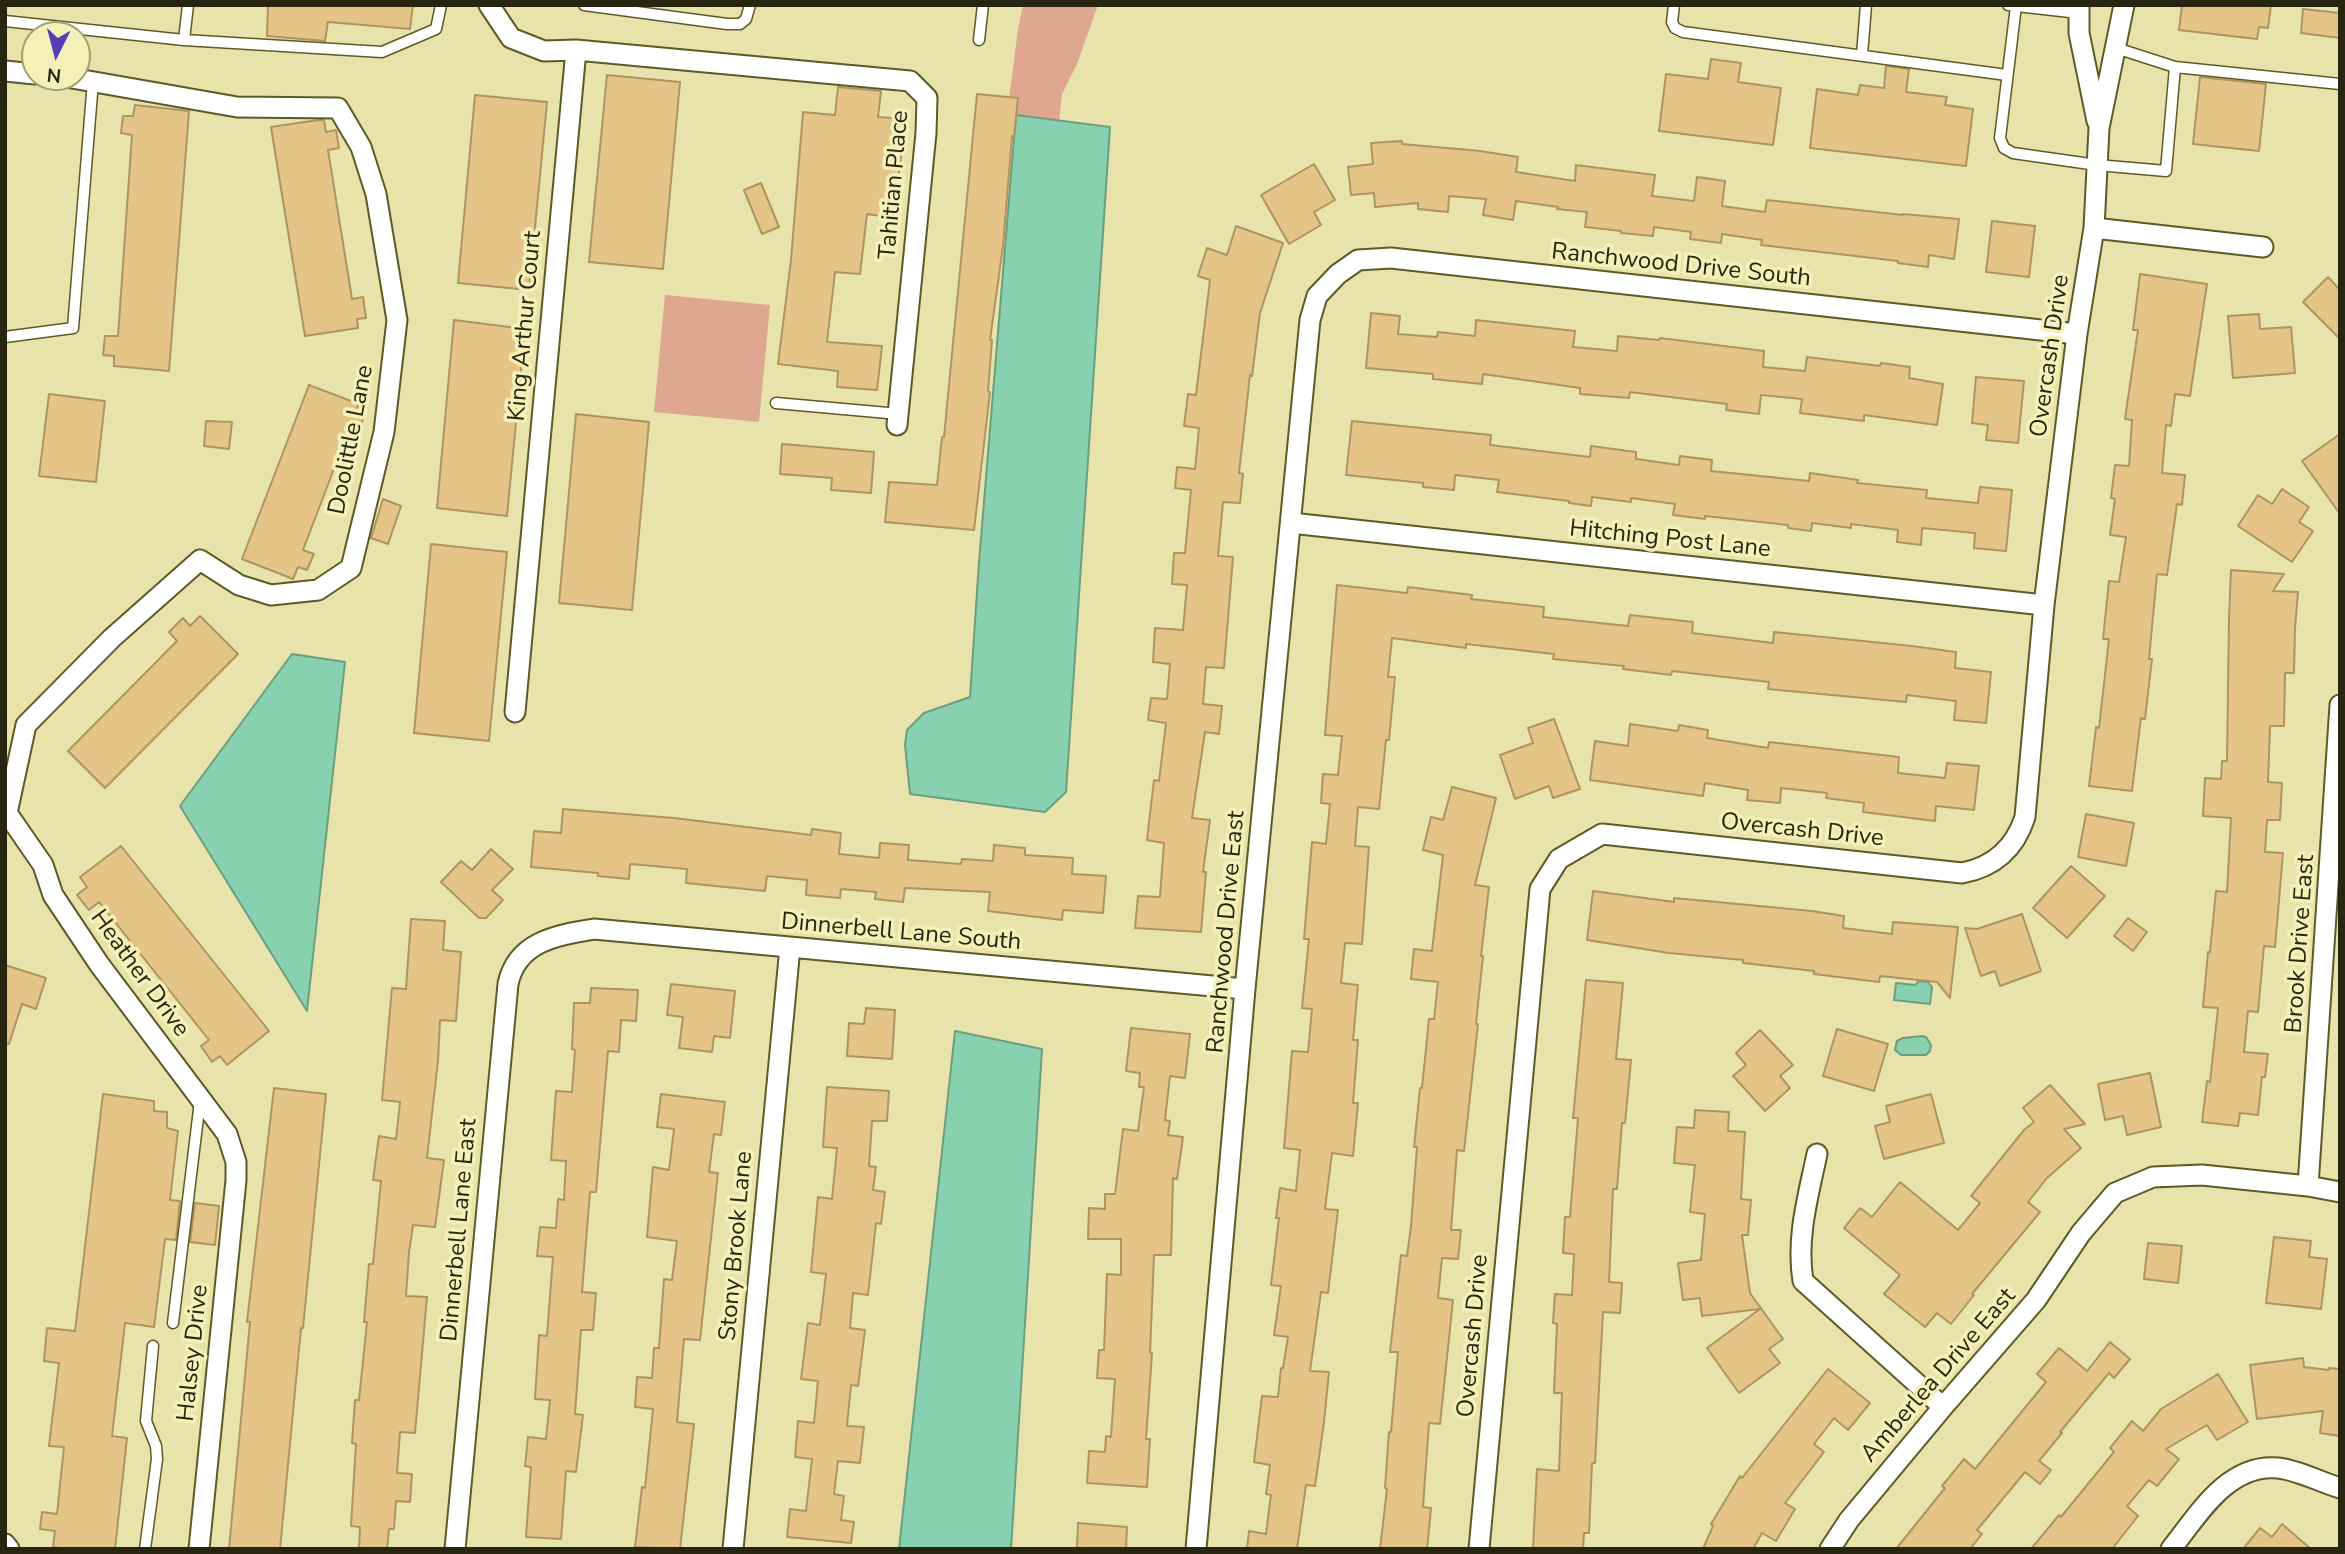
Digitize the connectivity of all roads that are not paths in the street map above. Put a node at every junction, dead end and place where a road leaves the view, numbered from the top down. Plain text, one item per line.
1 (188, 5) edge
2 (441, 5) edge
3 (489, 5) edge
4 (584, 5) edge
5 (750, 5) edge
6 (983, 5) edge
7 (1674, 5) edge
8 (1866, 5) edge
9 (2008, 5) edge
10 (2124, 5) edge
11 (2016, 6) edge
12 (2079, 9) edge
13 (5, 21) edge
14 (184, 40) junction
15 (979, 40) dead end
16 (2116, 48) junction
17 (576, 50) junction
18 (1862, 55) junction
19 (2175, 67) junction
20 (2007, 75) junction
21 (93, 80) joint
22 (2340, 84) edge
23 (2099, 128) junction
24 (2097, 165) junction
25 (2094, 228) junction
26 (2263, 247) dead end
27 (1310, 320) joint
28 (2077, 334) junction
29 (5, 337) edge
30 (776, 403) dead end
31 (898, 419) joint
32 (1291, 523) junction
33 (2044, 605) junction
34 (2340, 705) edge
35 (515, 712) dead end
36 (6, 813) edge
37 (553, 936) joint
38 (790, 947) junction
39 (1245, 989) junction
40 (200, 1097) junction
41 (1817, 1154) dead end
42 (236, 1162) joint
43 (2308, 1186) junction
44 (2340, 1192) edge
45 (173, 1322) dead end
46 (153, 1346) dead end
47 (1943, 1407) junction
48 (2340, 1489) edge
49 (5, 1544) edge
50 (9, 1549) edge
51 (145, 1549) edge
52 (199, 1549) edge
53 (455, 1549) edge
54 (733, 1549) edge
55 (1196, 1549) edge
56 (1479, 1549) edge
57 (1830, 1549) edge
58 (2171, 1549) edge

1 - 14 lane
2 - 14 lane
3 - 17 street
4 - 5 lane
6 - 15 lane
7 - 18 lane
8 - 18 lane
9 - 11 lane
10 - 16 street, Overcash Drive
11 - 12 lane
11 - 20 lane
12 - 23 street, Overcash Drive
13 - 14 lane
16 - 19 lane
16 - 23 street, Overcash Drive
17 - 31 street, Tahitian Place
17 - 35 street, King Arthur Court
18 - 20 lane
19 - 22 lane
19 - 24 lane
20 - 24 lane
21 - 29 lane
21 - 36 street, Doolittle Lane
23 - 24 street, Overcash Drive
24 - 25 street, Overcash Drive
25 - 26 street
25 - 28 street, Overcash Drive
27 - 28 street, Ranchwood Drive South
27 - 32 street, Ranchwood Drive East
28 - 33 street, Overcash Drive
30 - 31 lane
32 - 33 street, Hitching Post Lane
32 - 39 street, Ranchwood Drive East
33 - 56 street, Overcash Drive
34 - 43 street, Brook Drive East
36 - 40 street, Heather Drive
37 - 38 street, Dinnerbell Lane South
37 - 53 street, Dinnerbell Lane East
38 - 39 street, Dinnerbell Lane South
38 - 54 street, Stony Brook Lane
39 - 55 street, Ranchwood Drive East
40 - 42 street, Heather Drive
40 - 45 lane
41 - 47 street
42 - 52 street, Halsey Drive
43 - 44 street, Amberlea Drive East
43 - 47 street, Amberlea Drive East
46 - 51 lane
47 - 57 street, Amberlea Drive East
48 - 58 street
49 - 50 street

